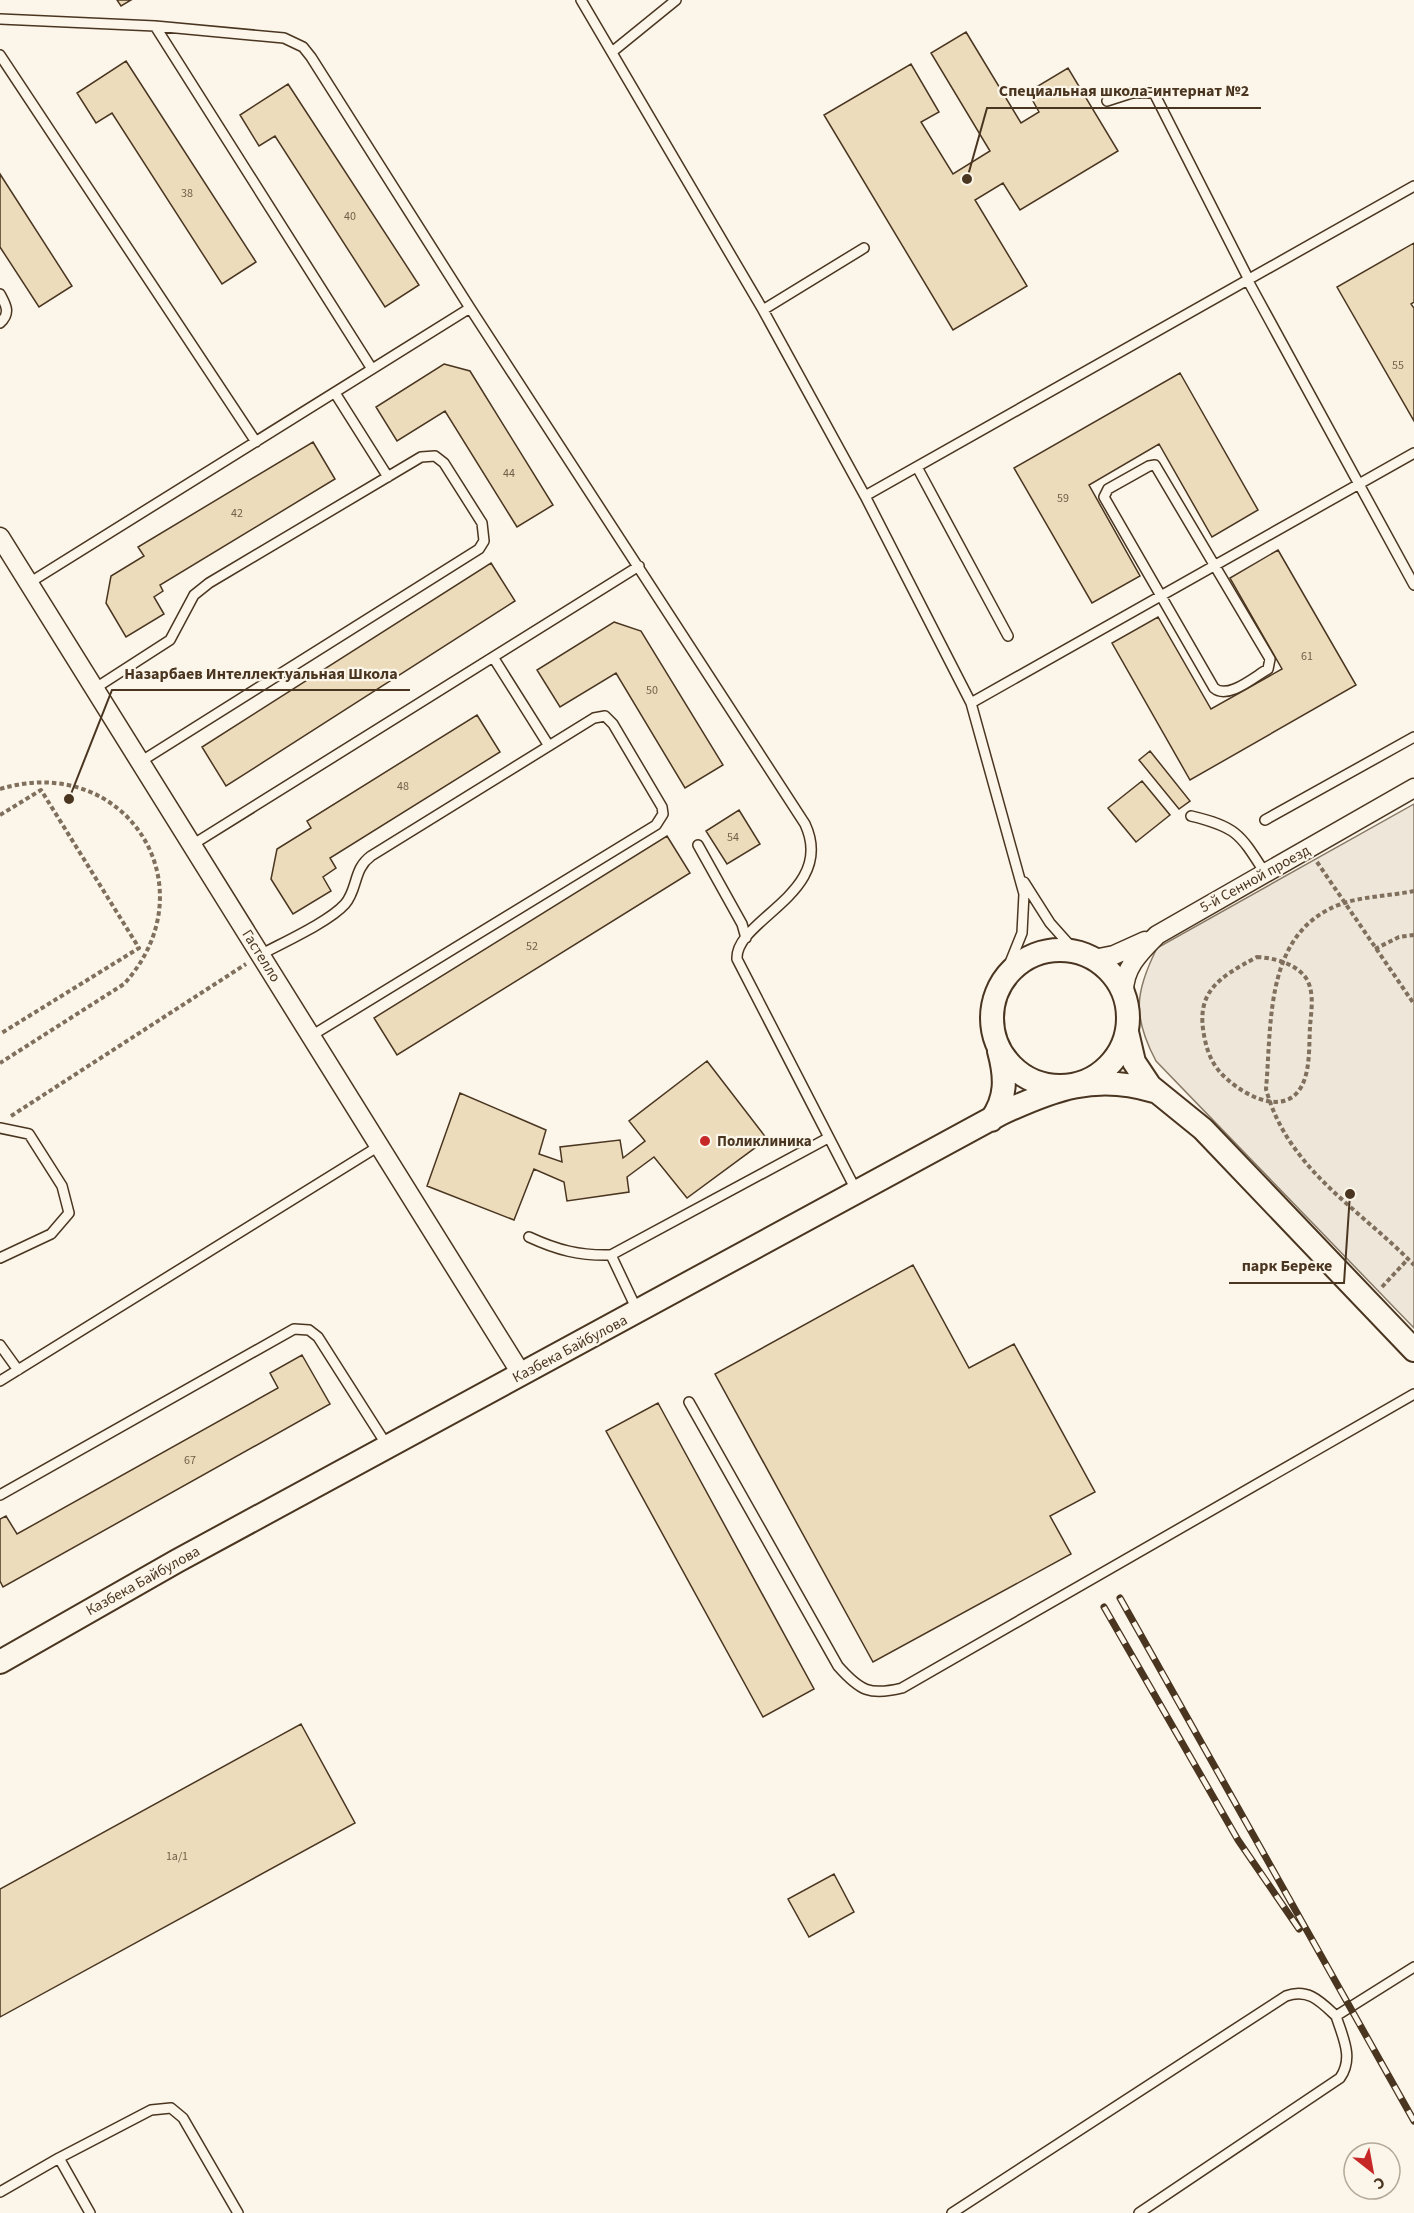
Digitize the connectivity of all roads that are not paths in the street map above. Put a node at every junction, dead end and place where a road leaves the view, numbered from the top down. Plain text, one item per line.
1 (581, 0) edge
2 (676, 0) edge
3 (0, 19) edge
4 (155, 26) junction
5 (612, 51) junction
6 (0, 56) edge
7 (1107, 100) dead end
8 (1414, 186) edge
9 (864, 248) dead end
10 (1247, 278) junction
11 (0, 294) edge
12 (470, 308) junction
13 (763, 310) junction
14 (0, 323) edge
15 (372, 369) junction
16 (334, 393) junction
17 (256, 442) junction
18 (1414, 453) edge
19 (917, 467) junction
20 (388, 477) junction
21 (1359, 486) junction
22 (865, 496) junction
23 (0, 537) edge
24 (639, 566) junction
25 (1216, 566) junction
26 (29, 583) junction
27 (1414, 585) edge
28 (1162, 598) junction
29 (1008, 636) dead end
30 (493, 657) junction
31 (94, 688) junction
32 (970, 703) junction
33 (1414, 737) edge
34 (549, 746) junction
35 (140, 762) junction
36 (1414, 788) edge
37 (1191, 816) dead end
38 (1265, 820) dead end
39 (698, 844) dead end
40 (192, 845) junction
41 (1265, 873) junction
42 (1019, 875) junction
43 (1157, 935) junction
44 (746, 938) junction
45 (261, 955) junction
46 (1084, 955) junction
47 (1000, 985) junction
48 (1124, 994) junction
49 (1127, 1032) junction
50 (311, 1036) junction
51 (998, 1047) junction
52 (1067, 1086) junction
53 (1154, 1091) junction
54 (991, 1120) junction
55 (0, 1128) edge
56 (828, 1137) junction
57 (379, 1146) junction
58 (858, 1193) junction
59 (529, 1237) dead end
60 (611, 1255) junction
61 (0, 1258) edge
62 (638, 1312) junction
63 (0, 1345) edge
64 (1414, 1350) edge
65 (18, 1370) junction
66 (522, 1376) junction
67 (0, 1381) edge
68 (1414, 1394) edge
69 (690, 1402) dead end
70 (388, 1447) junction
71 (0, 1495) edge
72 (3, 1653) edge
73 (1414, 1967) edge
74 (1336, 2016) junction
75 (59, 2158) junction
76 (0, 2192) edge
77 (90, 2213) edge
78 (238, 2213) edge
79 (952, 2213) edge
80 (1139, 2213) edge

1 - 5 lane
2 - 5 lane
3 - 4 lane
4 - 12 lane
4 - 15 lane
5 - 13 lane
6 - 17 lane
7 - 10 lane
8 - 10 lane
9 - 13 lane
10 - 19 lane
10 - 21 lane
11 - 14 lane
12 - 15 lane
12 - 24 lane
13 - 22 lane
15 - 16 lane
16 - 17 lane
16 - 20 lane
17 - 26 lane
18 - 21 lane
19 - 22 lane
19 - 29 lane
20 - 31 lane
20 - 35 lane
21 - 25 lane
21 - 27 lane
22 - 32 lane
23 - 26 street, Гастелло
24 - 30 lane
24 - 44 lane
25 - 28 lane
25 - 28 lane
25 - 28 lane
26 - 31 street, Гастелло
28 - 32 lane
30 - 34 lane
30 - 40 lane
31 - 35 street, Гастелло
32 - 42 lane
33 - 38 lane
34 - 45 lane
34 - 50 lane
35 - 40 street, Гастелло
36 - 41 street, 5-й Сенной проезд
37 - 41 lane
39 - 44 lane
40 - 45 street, Гастелло
41 - 43 street, 5-й Сенной проезд
42 - 46 lane
42 - 47 lane
43 - 46 street
43 - 48 street, 5-й Сенной проезд
44 - 56 lane
45 - 50 street, Гастелло
46 - 47 street
46 - 48 street
47 - 51 street
48 - 49 street
49 - 52 street
49 - 53 street
50 - 57 street, Гастелло
51 - 52 street
51 - 54 street
52 - 53 street, Казбека Байбулова
52 - 54 street, Казбека Байбулова
53 - 64 street
54 - 58 street, Казбека Байбулова
55 - 61 lane
56 - 58 lane
56 - 60 lane
57 - 65 lane
57 - 66 street, Гастелло
58 - 62 street, Казбека Байбулова
59 - 60 lane
60 - 62 lane
62 - 66 street, Казбека Байбулова
63 - 65 lane
65 - 67 lane
66 - 70 street, Казбека Байбулова
68 - 69 lane
70 - 71 lane
70 - 72 street, Казбека Байбулова
73 - 74 lane
74 - 79 lane
74 - 80 lane
75 - 76 lane
75 - 77 lane
75 - 78 lane

